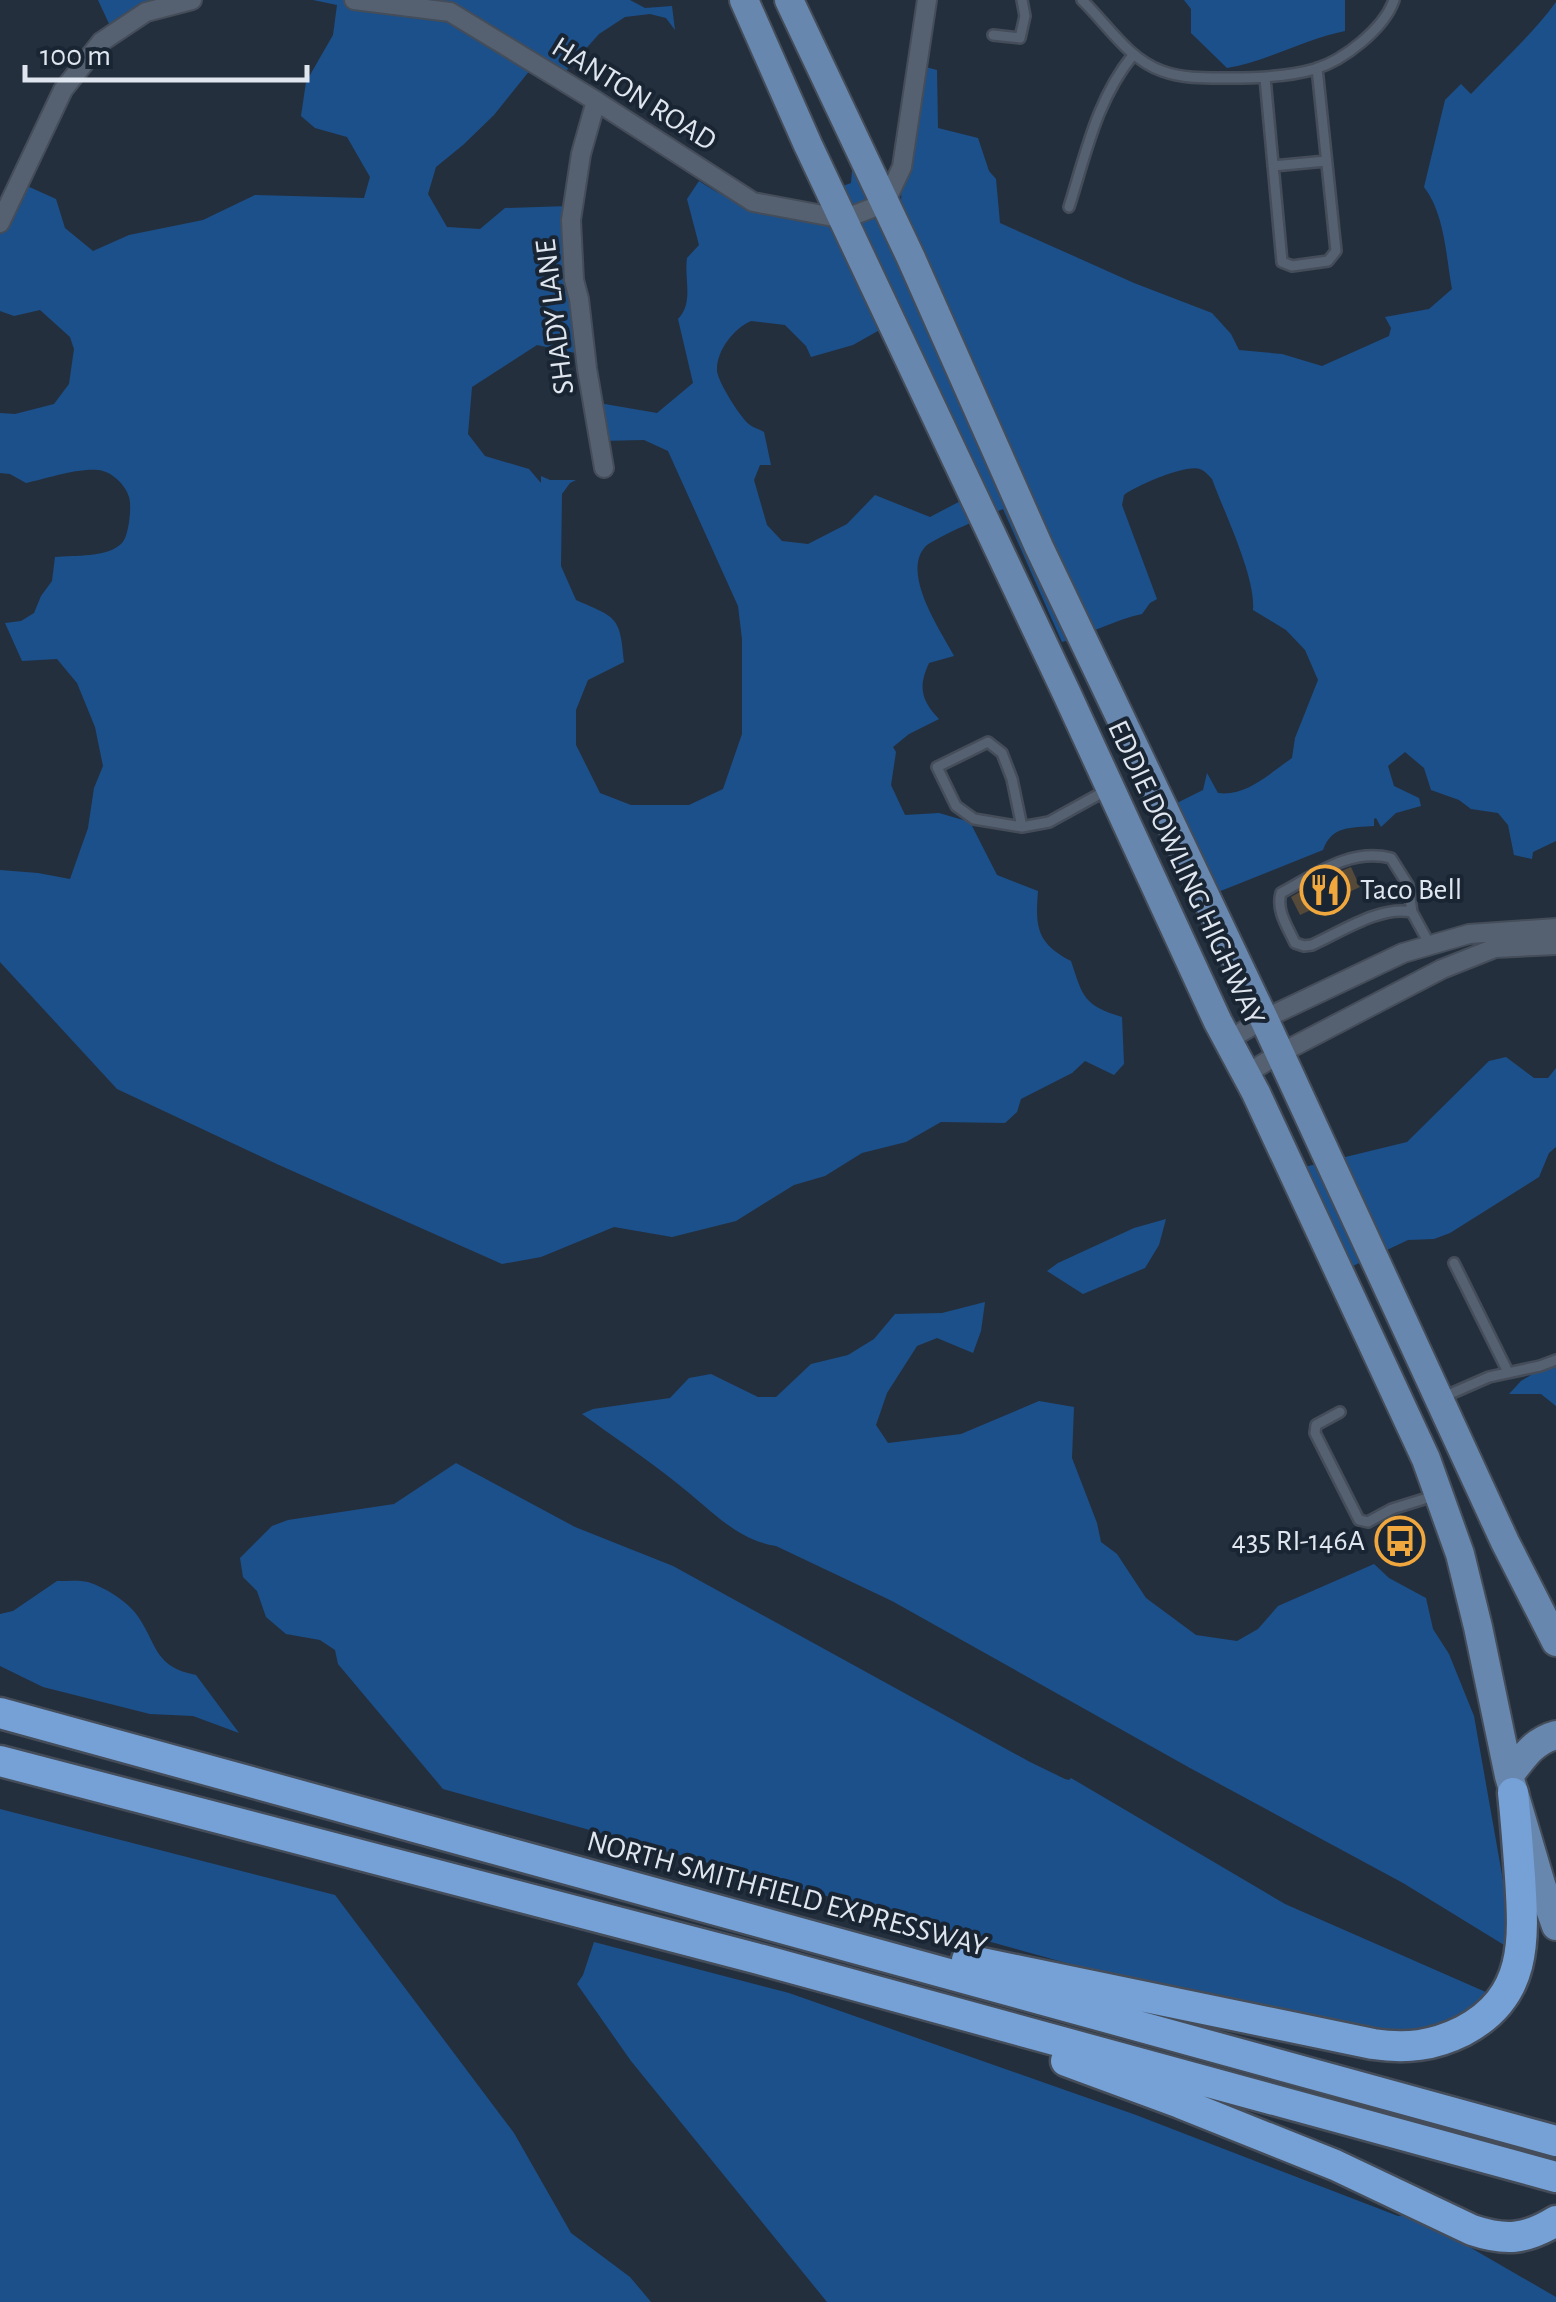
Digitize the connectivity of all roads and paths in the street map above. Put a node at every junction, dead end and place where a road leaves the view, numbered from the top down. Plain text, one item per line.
1 (192, 0) edge
2 (354, 0) edge
3 (744, 0) edge
4 (789, 0) edge
5 (926, 0) edge
6 (1022, 0) edge
7 (1082, 0) edge
8 (1394, 0) edge
9 (992, 34) dead end
10 (1133, 54) junction
11 (1317, 68) junction
12 (1265, 78) junction
13 (596, 101) junction
14 (1326, 161) junction
15 (1274, 166) junction
16 (885, 203) junction
17 (1069, 207) dead end
18 (844, 219) junction
19 (0, 223) edge
20 (604, 468) dead end
21 (1110, 788) junction
22 (1022, 826) junction
23 (1412, 912) junction
24 (1556, 928) edge
25 (1556, 944) edge
26 (1430, 945) junction
27 (1442, 968) junction
28 (1264, 1018) junction
29 (1228, 1040) junction
30 (1279, 1054) junction
31 (1246, 1074) junction
32 (1454, 1263) dead end
33 (1556, 1360) edge
34 (1508, 1372) junction
35 (1438, 1399) junction
36 (1340, 1412) dead end
37 (1440, 1494) junction
38 (1556, 1642) edge
39 (0, 1713) edge
40 (1556, 1736) edge
41 (0, 1761) edge
42 (1511, 1784) junction
43 (1556, 1926) edge
44 (845, 1946) junction
45 (856, 1986) junction
46 (1549, 2139) edge
47 (1548, 2175) edge
48 (1556, 2221) edge

1 - 19 street
2 - 13 street, HANTON ROAD
3 - 18 main road, EDDIE DOWLING HIGHWAY
4 - 16 main road, EDDIE DOWLING HIGHWAY
5 - 16 street
6 - 9 lane
7 - 10 lane
8 - 11 lane
10 - 12 lane
10 - 17 lane
11 - 12 lane
11 - 14 lane
12 - 15 lane
13 - 18 street, HANTON ROAD
13 - 20 street, SHADY LANE
14 - 15 lane
14 - 15 lane
16 - 18 street
16 - 28 main road, EDDIE DOWLING HIGHWAY
18 - 21 main road, EDDIE DOWLING HIGHWAY
21 - 22 lane
21 - 29 main road, EDDIE DOWLING HIGHWAY
22 - 22 lane
23 - 23 lane
23 - 26 lane
24 - 26 street
25 - 27 street
26 - 27 street
26 - 28 street
27 - 30 street
28 - 29 street
28 - 30 main road, EDDIE DOWLING HIGHWAY
29 - 31 main road, EDDIE DOWLING HIGHWAY
30 - 31 street
30 - 35 main road, EDDIE DOWLING HIGHWAY
31 - 37 main road, EDDIE DOWLING HIGHWAY
32 - 34 lane
33 - 34 lane
34 - 35 lane
35 - 38 main road, EDDIE DOWLING HIGHWAY
36 - 37 lane
37 - 42 main road, EDDIE DOWLING HIGHWAY
39 - 44 highway, NORTH SMITHFIELD EXPRESSWAY
40 - 42 main road
41 - 45 highway
42 - 43 main road, EDDIE DOWLING HIGHWAY
42 - 44 highway
44 - 46 highway, NORTH SMITHFIELD EXPRESSWAY
45 - 47 highway
45 - 48 highway

